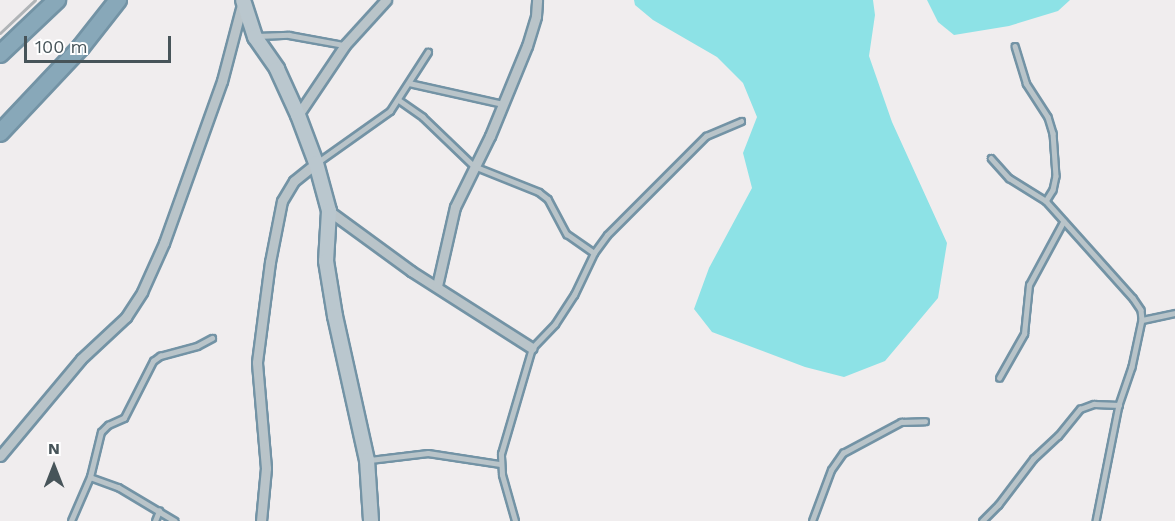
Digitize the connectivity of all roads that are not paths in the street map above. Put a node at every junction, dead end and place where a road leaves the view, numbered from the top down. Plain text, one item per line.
1 (57, 0) edge
2 (118, 0) edge
3 (386, 0) edge
4 (537, 0) edge
5 (243, 1) edge
6 (255, 37) junction
7 (345, 45) junction
8 (1015, 46) dead end
9 (428, 52) dead end
10 (0, 54) edge
11 (409, 83) junction
12 (399, 100) junction
13 (503, 104) junction
14 (298, 115) junction
15 (741, 121) dead end
16 (0, 133) edge
17 (992, 158) dead end
18 (316, 163) junction
19 (474, 166) junction
20 (1046, 201) junction
21 (329, 211) junction
22 (1063, 222) junction
23 (594, 253) junction
24 (437, 286) junction
25 (1175, 314) edge
26 (1142, 320) junction
27 (212, 338) dead end
28 (532, 348) junction
29 (999, 378) dead end
30 (1119, 405) junction
31 (925, 421) dead end
32 (0, 456) edge
33 (367, 460) junction
34 (500, 464) junction
35 (90, 477) junction
36 (159, 511) junction
37 (71, 521) edge
38 (155, 521) edge
39 (176, 521) edge
40 (261, 521) edge
41 (371, 521) edge
42 (515, 521) edge
43 (812, 521) edge
44 (982, 521) edge
45 (1096, 521) edge

1 - 10 highway
2 - 16 highway
3 - 7 street
4 - 13 street
5 - 6 street
5 - 32 street
6 - 7 lane
6 - 14 street
7 - 14 street
8 - 20 lane
9 - 11 lane
11 - 12 lane
11 - 13 lane
12 - 18 lane
12 - 19 lane
13 - 19 street
14 - 18 street
15 - 23 lane
17 - 20 lane
18 - 21 street
18 - 40 street
19 - 23 lane
19 - 24 street
20 - 22 lane
21 - 24 street
21 - 33 street
22 - 26 lane
22 - 29 lane
23 - 28 lane
24 - 28 street
25 - 26 lane
26 - 30 lane
27 - 35 lane
28 - 34 lane
30 - 44 lane
30 - 45 lane
31 - 43 lane
33 - 34 lane
33 - 41 street
34 - 42 lane
35 - 36 lane
35 - 37 lane
36 - 38 lane
36 - 39 lane

